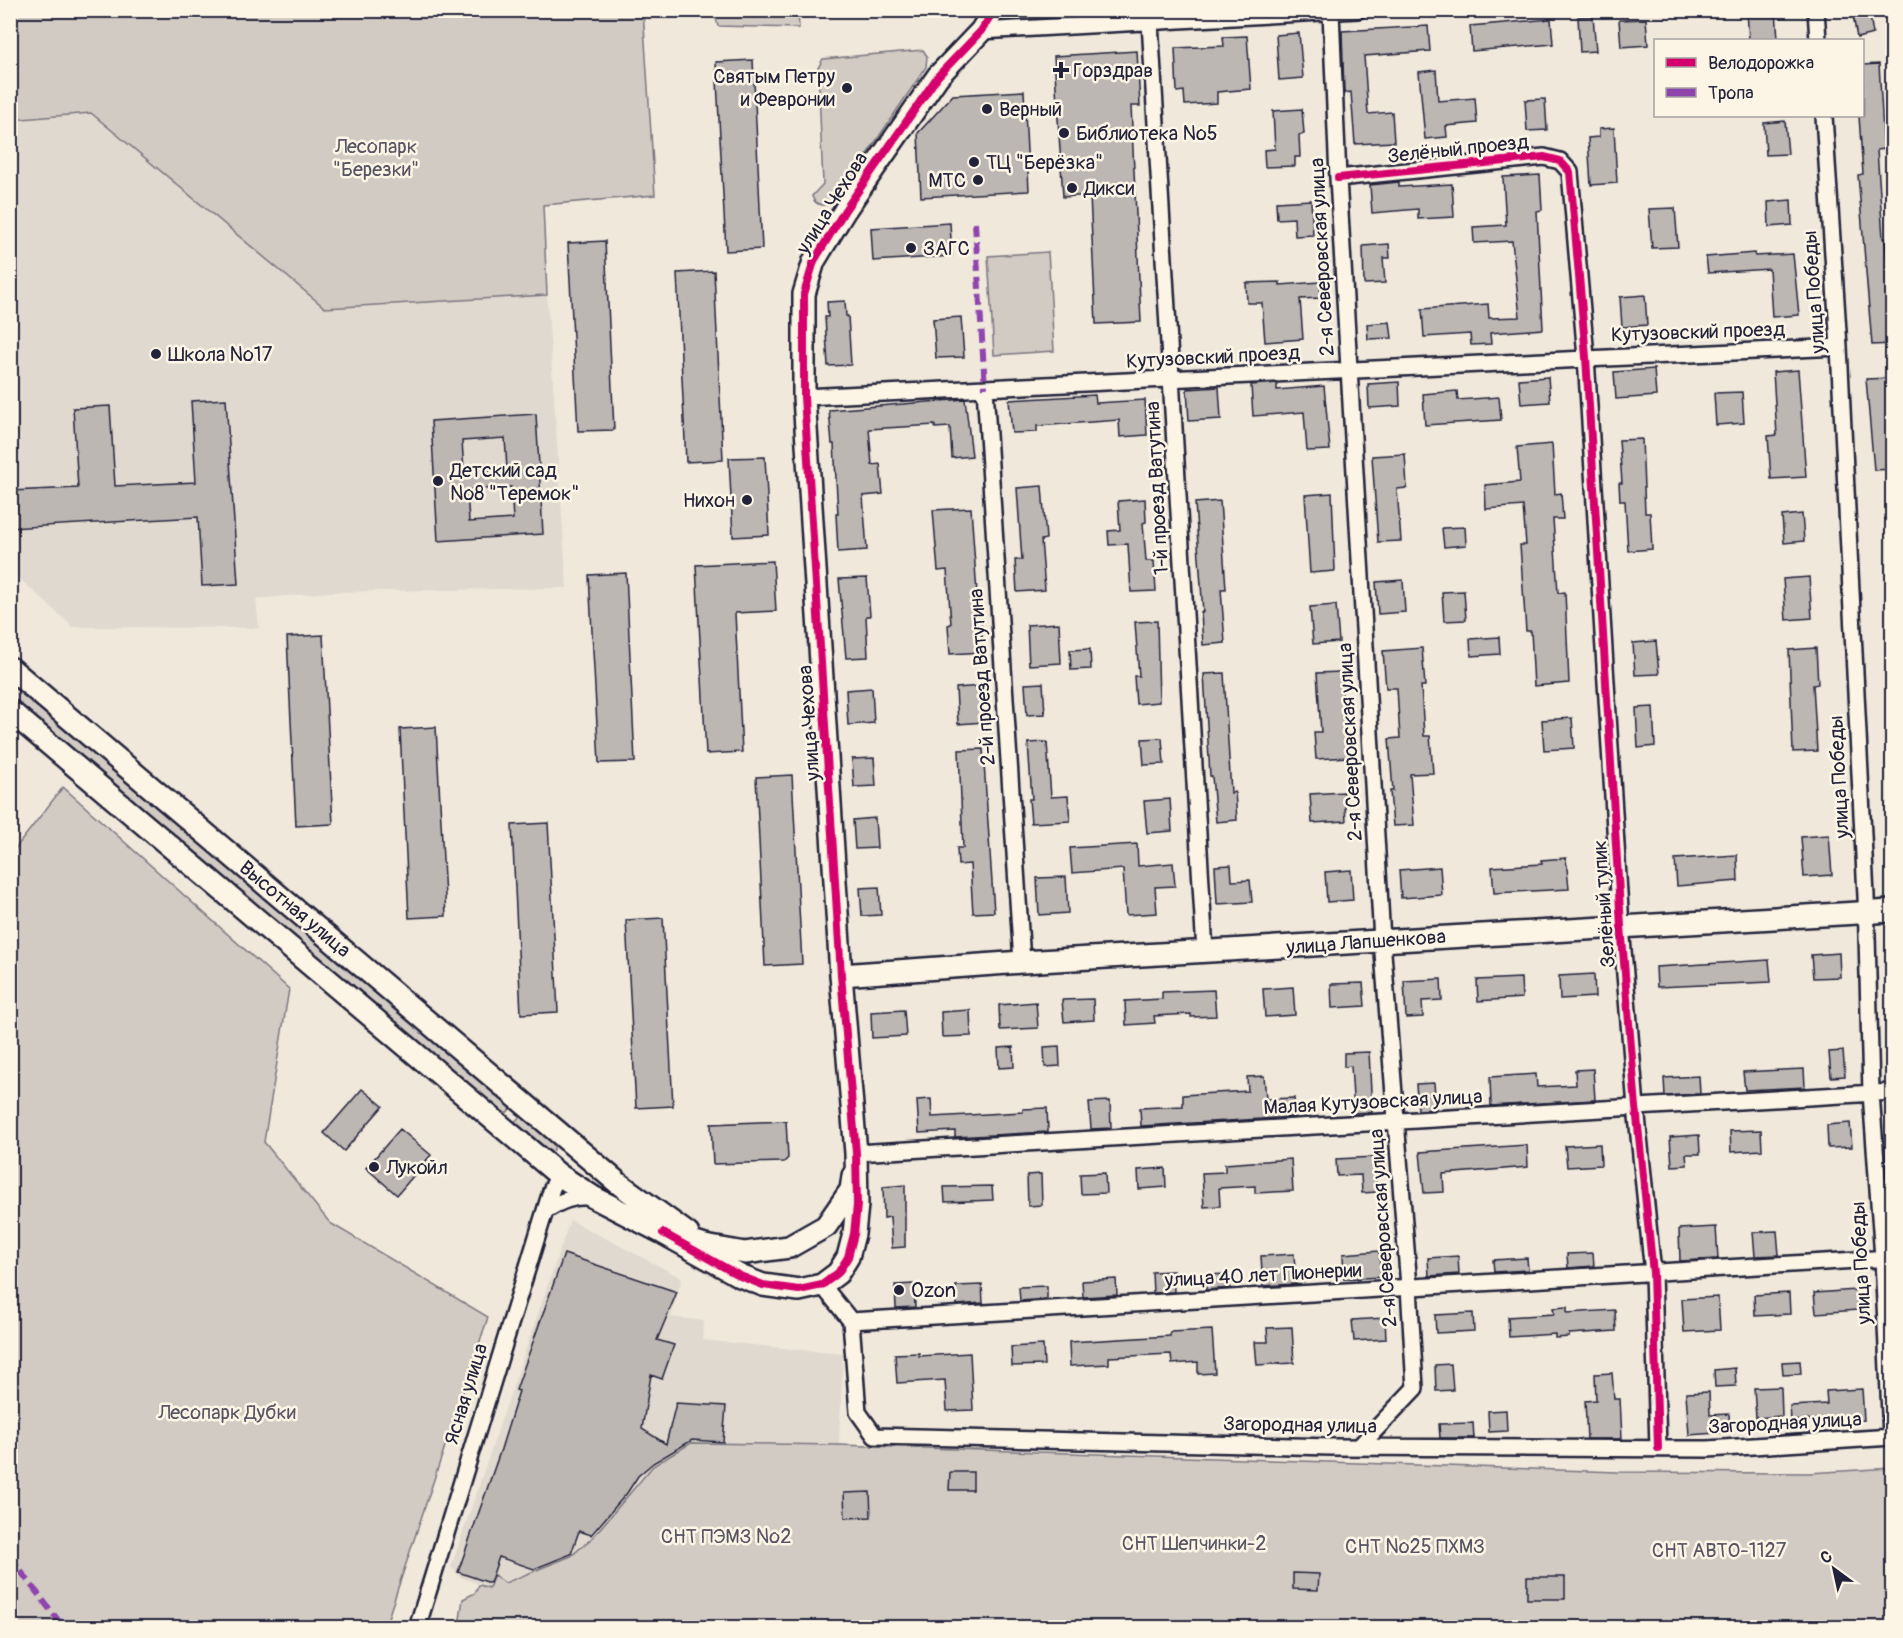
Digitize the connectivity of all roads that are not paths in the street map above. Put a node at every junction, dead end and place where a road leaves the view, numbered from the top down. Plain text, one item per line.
1 (994, 10) edge
2 (1358, 10) edge
3 (1816, 10) edge
4 (1331, 12) junction
5 (1150, 22) junction
6 (981, 31) junction
7 (1818, 39) edge
8 (1824, 117) edge
9 (1338, 178) junction
10 (1839, 347) junction
11 (1586, 357) junction
12 (1350, 371) junction
13 (1171, 380) junction
14 (985, 388) junction
15 (804, 397) junction
16 (10, 668) edge
17 (10, 711) edge
18 (1893, 911) edge
19 (1866, 912) junction
20 (1622, 926) junction
21 (1382, 940) junction
22 (1205, 952) junction
23 (1022, 962) junction
24 (841, 975) junction
25 (1893, 1092) edge
26 (1871, 1093) junction
27 (1636, 1107) junction
28 (1396, 1122) junction
29 (579, 1150) junction
30 (856, 1153) junction
31 (559, 1175) junction
32 (593, 1197) junction
33 (545, 1211) junction
34 (663, 1233) junction
35 (705, 1246) junction
36 (1888, 1258) edge
37 (1653, 1273) junction
38 (822, 1285) junction
39 (1409, 1287) junction
40 (851, 1321) junction
41 (1892, 1437) edge
42 (1359, 1447) junction
43 (1658, 1448) junction
44 (417, 1628) edge

1 - 6 street, улица Чехова
2 - 4 street
3 - 7 street
4 - 5 street
4 - 9 street, 2-я Северовская улица
5 - 6 street
5 - 13 street, 1-й проезд Ватутина
6 - 15 street, улица Чехова
8 - 10 street, улица Победы
9 - 11 street, Зелёный проезд
9 - 12 street, 2-я Северовская улица
10 - 11 street, Кутузовский проезд
10 - 19 street, улица Победы
11 - 12 street, Кутузовский проезд
11 - 20 street, Зелёный тупик
12 - 13 street, Кутузовский проезд
12 - 21 street, 2-я Северовская улица
13 - 14 street, Кутузовский проезд
13 - 22 street, 1-й проезд Ватутина
14 - 15 street, Кутузовский проезд
14 - 23 street, 2-й проезд Ватутина
15 - 24 street, улица Чехова
16 - 29 street, Высотная улица
17 - 31 street, Высотная улица
18 - 19 street, улица Лапшенкова
19 - 20 street, улица Лапшенкова
19 - 26 street, улица Победы
20 - 21 street, улица Лапшенкова
20 - 27 street, Зелёный тупик
21 - 22 street, улица Лапшенкова
21 - 28 street, 2-я Северовская улица
22 - 23 street, улица Лапшенкова
23 - 24 street, улица Лапшенкова
24 - 30 street, улица Чехова
25 - 26 street, Малая Кутузовская улица
26 - 27 street, Малая Кутузовская улица
26 - 36 street, улица Победы
27 - 28 street, Малая Кутузовская улица
27 - 37 street, Зелёный тупик
28 - 30 street, Малая Кутузовская улица
28 - 39 street, 2-я Северовская улица
29 - 31 street
29 - 35 street, Высотная улица
30 - 35 street, улица Чехова
30 - 38 street, улица Чехова
31 - 32 street, Высотная улица
31 - 33 street, Ясная улица
32 - 33 street
32 - 34 street, Высотная улица
33 - 44 street, Ясная улица
34 - 35 street, Высотная улица
34 - 38 street
36 - 37 street, улица 40 лет Пионерии
36 - 41 street, улица Победы
37 - 39 street, улица 40 лет Пионерии
37 - 43 street, Зелёный тупик
38 - 40 street
39 - 40 street, улица 40 лет Пионерии
39 - 42 street, 2-я Северовская улица
40 - 42 street, Загородная улица
41 - 43 street, Загородная улица
42 - 43 street, Загородная улица

